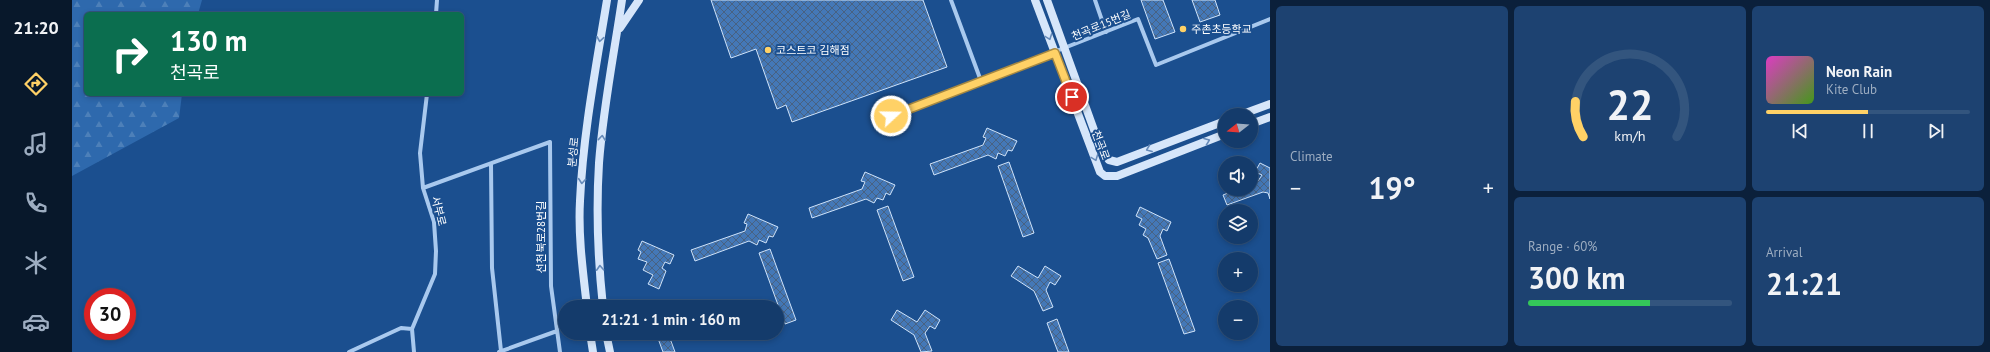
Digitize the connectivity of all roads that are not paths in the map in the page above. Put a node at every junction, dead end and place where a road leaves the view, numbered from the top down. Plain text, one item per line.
1 (437, 0) edge
2 (606, 0) edge
3 (622, 0) edge
4 (639, 0) edge
5 (951, 0) edge
6 (1035, 0) edge
7 (1047, 0) edge
8 (1095, 0) edge
9 (436, 12) edge
10 (1270, 19) edge
11 (617, 32) junction
12 (1106, 32) junction
13 (1066, 48) junction
14 (1055, 53) junction
15 (981, 81) junction
16 (427, 96) edge
17 (1270, 104) edge
18 (1258, 108) edge
19 (891, 116) dead end
20 (1270, 117) edge
21 (1258, 121) edge
22 (1218, 124) edge
23 (1218, 137) edge
24 (491, 164) junction
25 (423, 188) junction
26 (586, 300) edge
27 (602, 300) edge
28 (412, 329) junction
29 (557, 331) junction
30 (591, 340) edge
31 (607, 340) edge
32 (349, 352) edge
33 (414, 352) edge
34 (500, 352) edge
35 (560, 352) edge
36 (593, 352) edge
37 (610, 352) edge

1 - 9 street
2 -> 26 main road, 분성로
3 - 11 main road
4 - 11 main road
5 - 15 street
6 -> 14 main road, 천곡로
7 - 13 main road, 천곡로
8 - 12 street
10 - 12 street, 천곡로15번길
27 -> 11 main road
12 - 13 street, 천곡로15번길
13 - 14 street, 천곡로15번길
22 -> 13 main road, 천곡로
14 - 15 street, 천곡로15번길
14 -> 23 main road, 천곡로
15 - 19 street, 천곡로15번길
16 - 25 street, 서부로
17 - 18 main road
20 - 21 main road
24 - 25 street
24 - 29 street, 선천북로28번길
24 - 34 street
25 - 28 street, 서부로
28 - 32 street
28 - 33 street
29 - 34 street
29 - 35 street, 선천북로28번길
30 - 36 main road
31 - 37 main road

